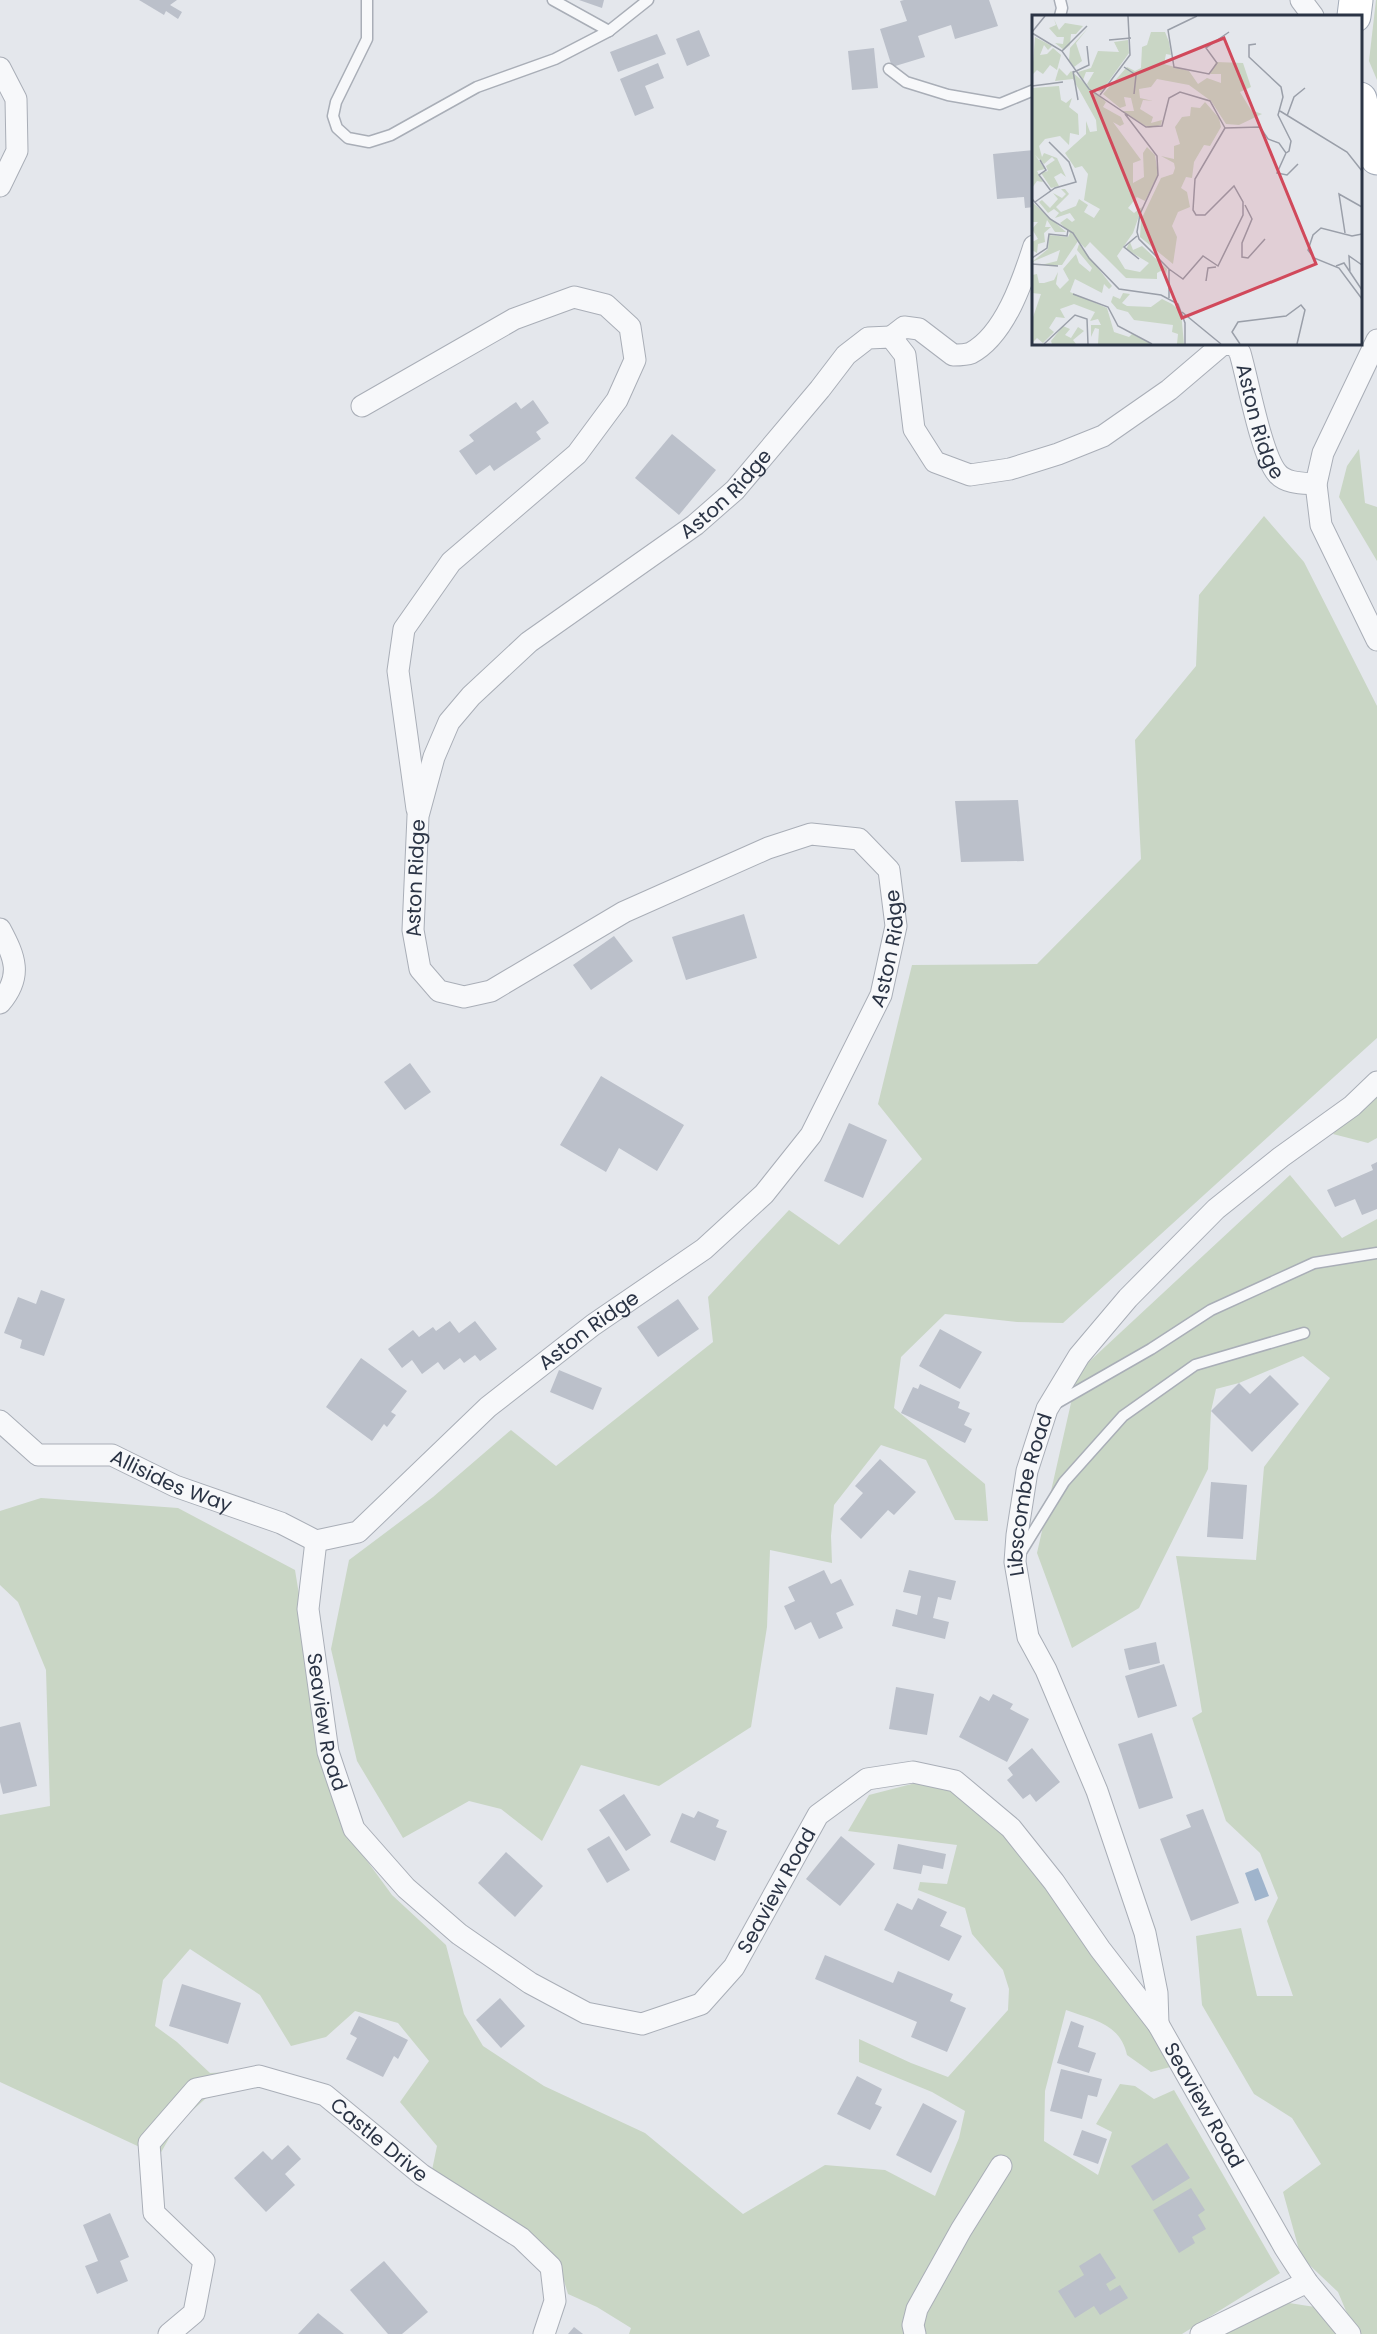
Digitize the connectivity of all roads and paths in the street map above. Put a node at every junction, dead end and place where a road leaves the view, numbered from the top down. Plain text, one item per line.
1 (367, 0) edge
2 (553, 0) edge
3 (648, 0) edge
4 (1060, 0) edge
5 (1301, 0) edge
6 (1356, 0) edge
7 (1060, 15) edge
8 (1312, 15) edge
9 (1354, 15) edge
10 (609, 31) junction
11 (0, 68) edge
12 (889, 69) dead end
13 (1032, 91) edge
14 (1362, 108) edge
15 (1377, 158) edge
16 (0, 186) edge
17 (1032, 252) edge
18 (891, 337) junction
19 (1377, 340) edge
20 (1222, 345) edge
21 (1235, 345) edge
22 (362, 406) dead end
23 (1317, 484) junction
24 (1377, 640) edge
25 (418, 816) junction
26 (0, 929) edge
27 (0, 1003) edge
28 (1377, 1082) edge
29 (1377, 1253) edge
30 (1304, 1333) dead end
31 (1047, 1409) junction
32 (0, 1420) edge
33 (316, 1541) junction
34 (1015, 1563) junction
35 (1158, 2024) junction
36 (1001, 2166) dead end
37 (1307, 2282) junction
38 (169, 2334) edge
39 (544, 2334) edge
40 (915, 2334) edge
41 (1201, 2334) edge
42 (1350, 2334) edge

1 - 10 lane
2 - 10 lane
3 - 10 lane
4 - 7 lane
5 - 8 street
6 - 9 main road
11 - 16 street
12 - 13 lane
14 - 15 main road
17 - 18 street
18 - 20 street, Aston Ridge
18 - 25 street, Aston Ridge
19 - 23 street
21 - 23 street, Aston Ridge
22 - 25 street
23 - 24 street
25 - 33 street, Aston Ridge
26 - 27 street
28 - 31 street, Libscombe Road
29 - 31 lane
30 - 34 lane
31 - 34 street, Libscombe Road
32 - 33 street, Allisides Way
33 - 35 street, Seaview Road
34 - 35 street, Libscombe Road
35 - 37 street, Seaview Road
36 - 40 street
37 - 41 street
37 - 42 street, Seaview Road
38 - 39 street, Castle Drive

